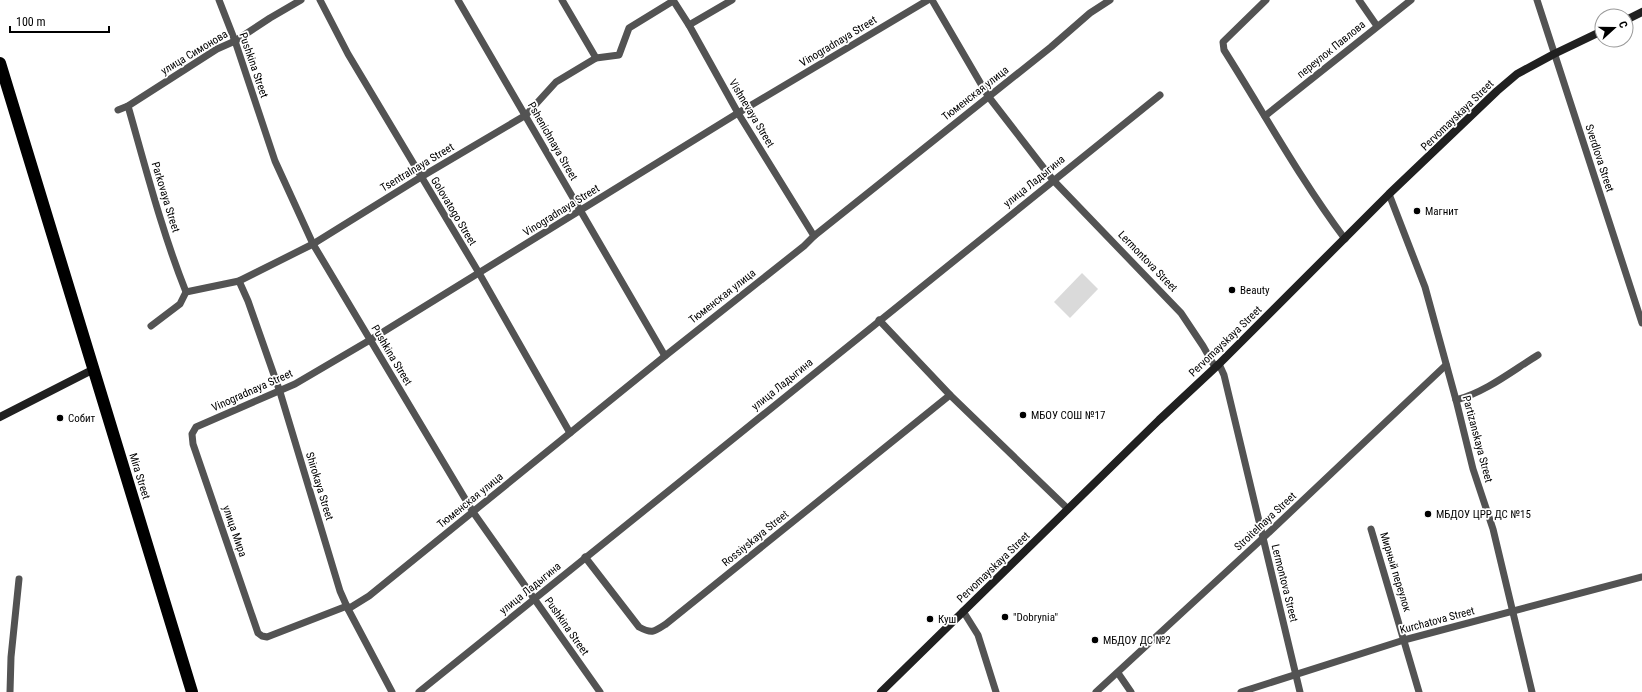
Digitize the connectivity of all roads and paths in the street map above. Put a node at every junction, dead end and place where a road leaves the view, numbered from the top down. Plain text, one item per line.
1 (219, 0) edge
2 (301, 0) edge
3 (320, 0) edge
4 (458, 0) edge
5 (562, 0) edge
6 (732, 0) edge
7 (928, 0) edge
8 (932, 0) edge
9 (1110, 0) edge
10 (1266, 0) edge
11 (1359, 0) edge
12 (1412, 0) edge
13 (1537, 0) edge
14 (673, 1) edge
15 (689, 25) junction
16 (1377, 26) junction
17 (1594, 35) edge
18 (235, 41) junction
19 (1554, 54) junction
20 (596, 58) junction
21 (0, 63) edge
22 (1160, 95) dead end
23 (988, 96) junction
24 (128, 106) junction
25 (118, 110) dead end
26 (738, 113) junction
27 (526, 115) junction
28 (1266, 116) junction
29 (421, 177) junction
30 (1053, 180) junction
31 (1390, 194) junction
32 (580, 211) junction
33 (814, 236) junction
34 (1345, 239) junction
35 (313, 244) junction
36 (479, 273) junction
37 (239, 281) junction
38 (186, 292) junction
39 (879, 320) junction
40 (1642, 323) edge
41 (151, 326) dead end
42 (370, 340) junction
43 (1538, 354) dead end
44 (665, 356) junction
45 (1217, 365) junction
46 (1446, 365) junction
47 (94, 369) junction
48 (280, 392) junction
49 (950, 395) junction
50 (1456, 400) junction
51 (0, 417) edge
52 (199, 425) joint
53 (570, 433) junction
54 (1068, 509) junction
55 (473, 512) junction
56 (1371, 529) dead end
57 (1263, 538) junction
58 (585, 557) junction
59 (1642, 577) edge
60 (18, 579) dead end
61 (534, 600) junction
62 (347, 608) junction
63 (1512, 611) junction
64 (963, 612) junction
65 (270, 636) joint
66 (1404, 640) junction
67 (1118, 673) junction
68 (1296, 674) junction
69 (10, 692) edge
70 (192, 692) edge
71 (392, 692) edge
72 (419, 692) edge
73 (600, 692) edge
74 (881, 692) edge
75 (996, 692) edge
76 (1096, 692) edge
77 (1131, 692) edge
78 (1240, 692) edge
79 (1300, 692) edge
80 (1418, 692) edge
81 (1532, 692) edge

1 - 18 street, Pushkina Street
2 - 18 street, улица Симонова
3 - 29 street, Golovatogo Street
4 - 27 street, Pshenichnaya Street
5 - 20 street
6 - 15 street
7 - 26 street, Vinogradnaya Street
8 - 23 street, Lermontova Street
9 - 23 street, Тюменская улица
10 - 28 street
11 - 16 street
12 - 16 street, переулок Павлова
13 - 19 street, Sverdlova Street
14 - 15 street, Vishnevaya Street
14 - 20 street, Tsentralnaya Street
15 - 26 street, Vishnevaya Street
16 - 28 street, переулок Павлова
17 - 19 street, Pervomayskaya Street
18 - 24 street, улица Симонова
18 - 35 street, Pushkina Street
19 - 31 street, Pervomayskaya Street
19 - 40 street, Sverdlova Street
20 - 27 street, Tsentralnaya Street
21 - 47 highway, Mira Street
22 - 30 street, улица Ладыгина
23 - 30 street, Lermontova Street
23 - 33 street, Тюменская улица
24 - 25 street, улица Симонова
24 - 38 street, Parkovaya Street
26 - 32 street, Vinogradnaya Street
26 - 33 street, Vishnevaya Street
27 - 29 street, Tsentralnaya Street
27 - 32 street, Pshenichnaya Street
28 - 34 street
29 - 35 street, Tsentralnaya Street
29 - 36 street, Golovatogo Street
30 - 39 street, улица Ладыгина
30 - 45 street, Lermontova Street
31 - 34 street, Pervomayskaya Street
31 - 46 street, Partizanskaya Street
32 - 36 street, Vinogradnaya Street
32 - 44 street, Pshenichnaya Street
33 - 44 street, Тюменская улица
34 - 45 street, Pervomayskaya Street
35 - 37 street, Tsentralnaya Street
35 - 42 street, Pushkina Street
36 - 42 street, Vinogradnaya Street
36 - 53 street, Golovatogo Street
37 - 38 street, Tsentralnaya Street
37 - 48 street, Shirokaya Street
38 - 41 street
39 - 49 street
39 - 58 street, улица Ладыгина
42 - 48 street, Vinogradnaya Street
42 - 55 street, Pushkina Street
43 - 50 street
44 - 53 street, Тюменская улица
45 - 54 street, Pervomayskaya Street
45 - 57 street, Lermontova Street
46 - 50 street, Partizanskaya Street
46 - 57 street, Stroitelnaya Street
47 - 51 street
47 - 70 highway, Mira Street
48 - 52 street, Vinogradnaya Street
48 - 62 street, Shirokaya Street
49 - 54 street
49 - 58 street, Rossiyskaya Street
50 - 63 street, Partizanskaya Street
52 - 65 street, улица Мира
53 - 55 street, Тюменская улица
54 - 64 street, Pervomayskaya Street
55 - 61 street, Pushkina Street
55 - 62 street, Тюменская улица
56 - 66 street, Мирный переулок
57 - 67 street, Stroitelnaya Street
57 - 68 street, Lermontova Street
58 - 61 street, улица Ладыгина
59 - 63 street, Kurchatova Street
60 - 69 street
61 - 72 street, улица Ладыгина
61 - 73 street, Pushkina Street
62 - 65 street, Тюменская улица
62 - 71 street, Shirokaya Street
63 - 66 street, Kurchatova Street
63 - 81 street, Partizanskaya Street
64 - 74 street, Pervomayskaya Street
64 - 75 street
66 - 68 street, Kurchatova Street
66 - 80 street, Мирный переулок
67 - 76 street, Stroitelnaya Street
67 - 77 street
68 - 78 street, Kurchatova Street
68 - 79 street, Lermontova Street

